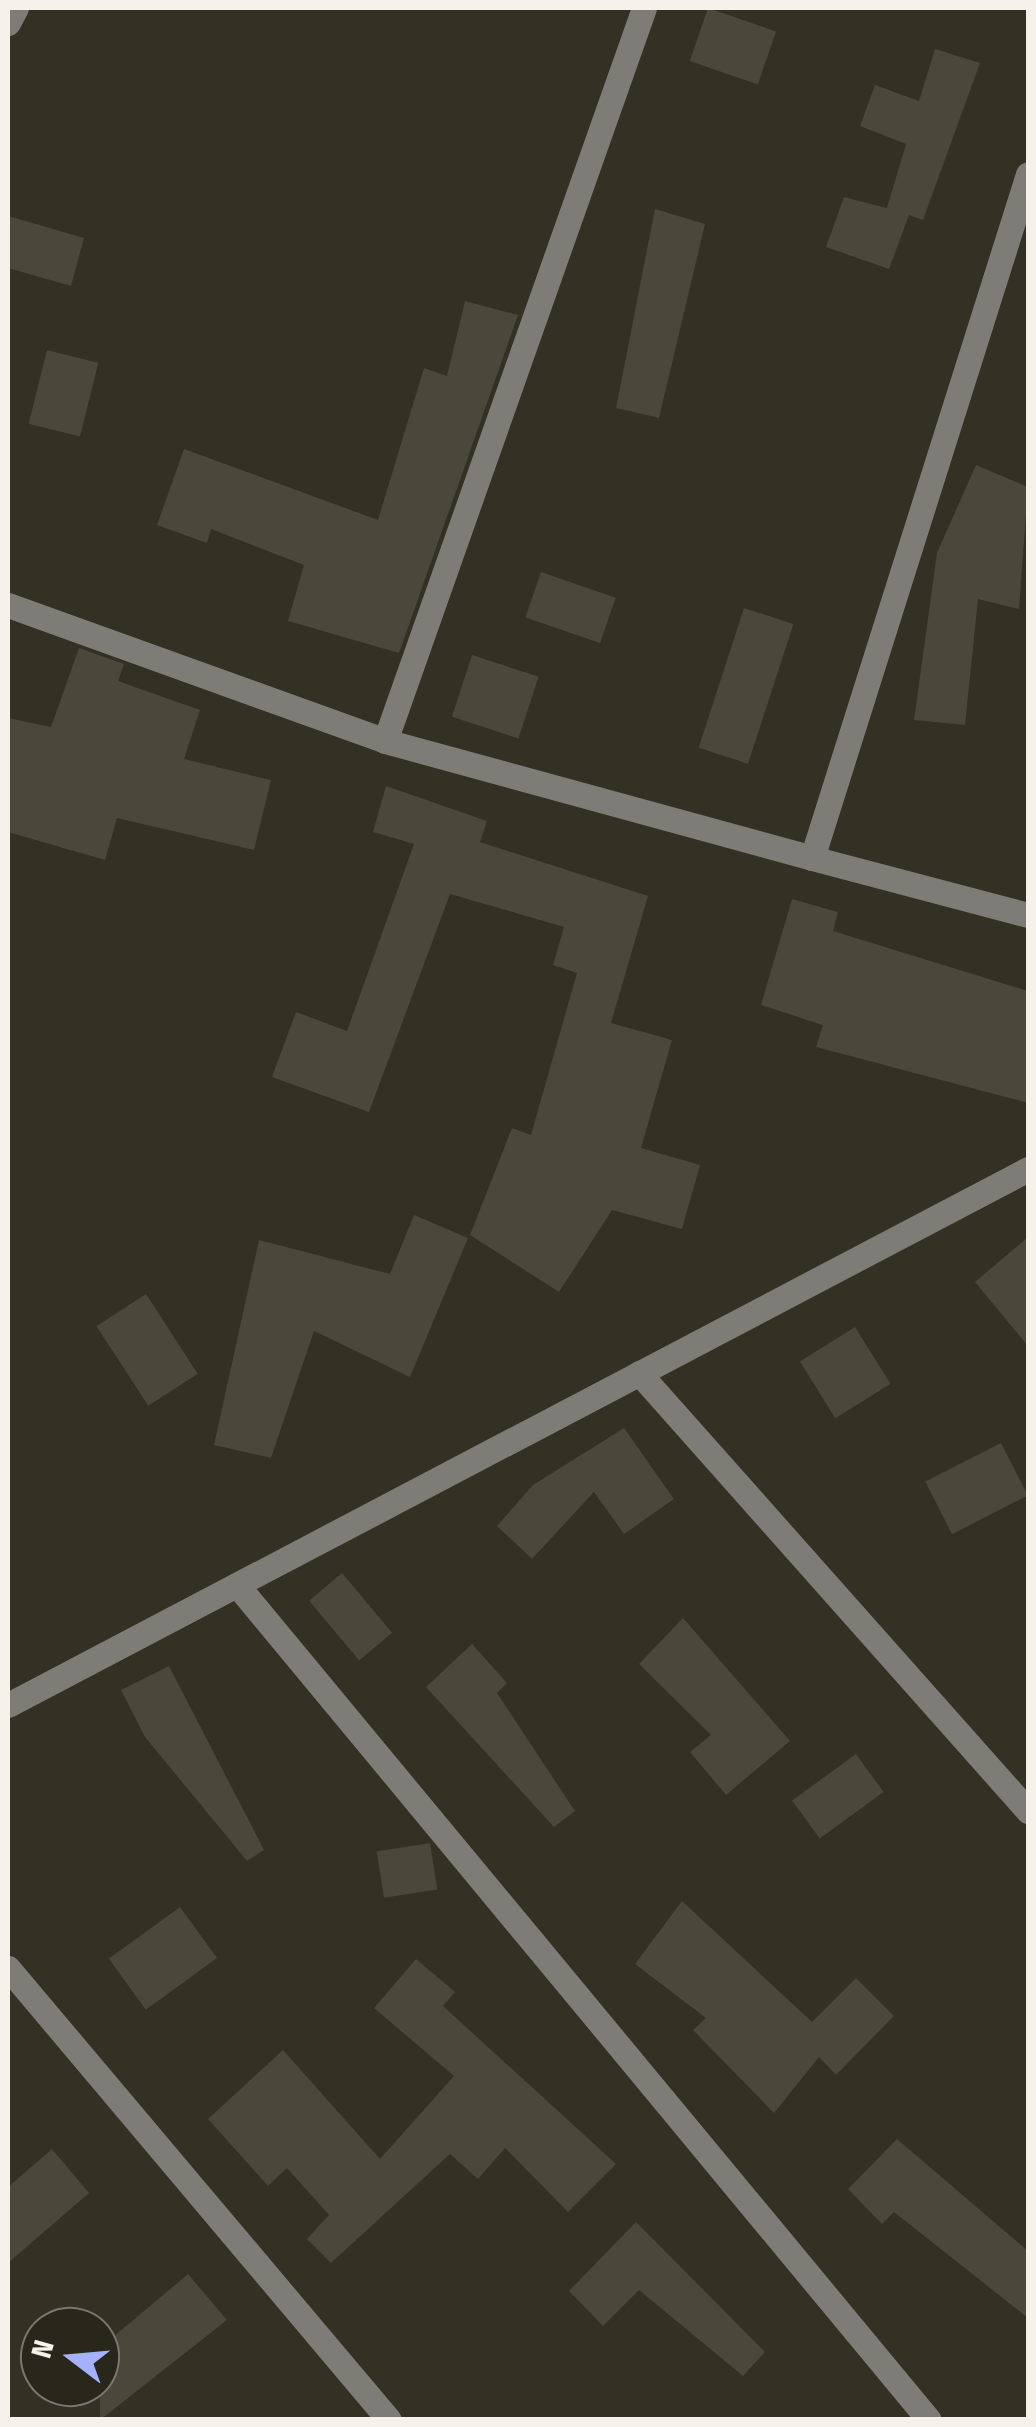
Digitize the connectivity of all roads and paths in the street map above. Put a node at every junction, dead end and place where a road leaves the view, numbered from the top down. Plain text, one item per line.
1 (16, 8) edge
2 (644, 8) edge
3 (8, 23) edge
4 (1028, 174) edge
5 (8, 606) edge
6 (386, 740) junction
7 (812, 858) junction
8 (1028, 915) edge
9 (1028, 1169) edge
10 (639, 1373) junction
11 (237, 1585) junction
12 (8, 1705) edge
13 (1028, 1811) edge
14 (8, 1968) edge
15 (389, 2420) edge
16 (929, 2420) edge

1 - 3 street
2 - 6 street
4 - 7 street
5 - 6 street
6 - 7 street
7 - 8 street
9 - 10 street
10 - 11 street
10 - 13 street
11 - 12 street
11 - 16 street
14 - 15 street

